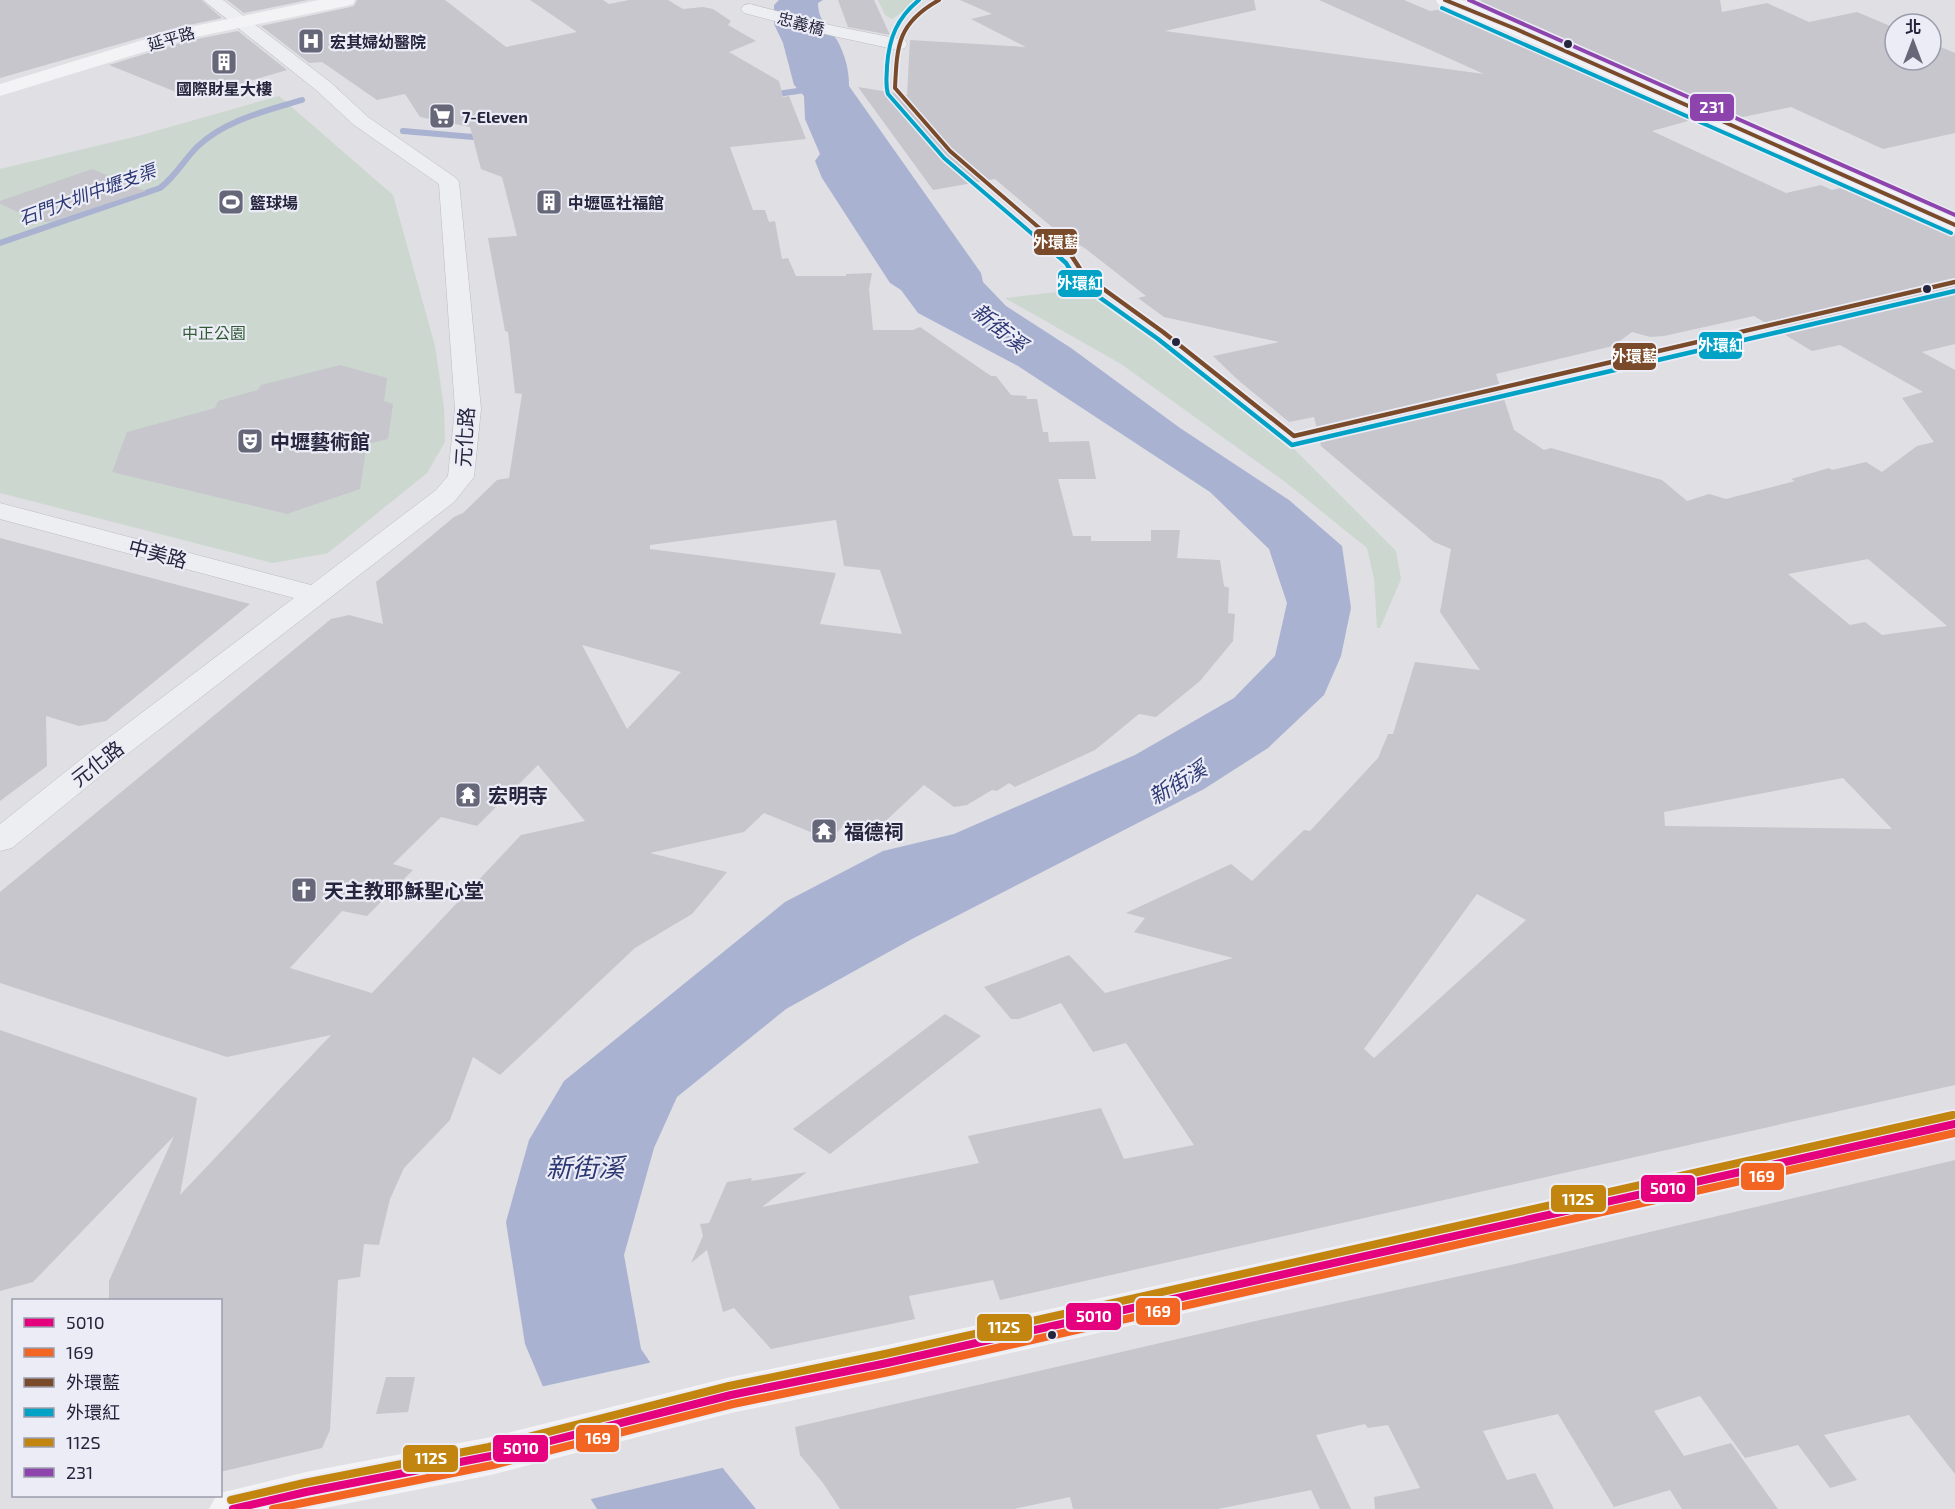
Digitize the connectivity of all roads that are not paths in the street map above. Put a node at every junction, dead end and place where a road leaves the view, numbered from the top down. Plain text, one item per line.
1 (212, 0) edge
2 (346, 0) edge
3 (1445, 0) edge
4 (750, 9) dead end
5 (237, 21) junction
6 (898, 44) dead end
7 (0, 90) edge
8 (1955, 225) edge
9 (0, 511) edge
10 (316, 595) junction
11 (0, 841) edge
12 (1955, 1124) edge
13 (233, 1509) edge

1 - 5 street, 元化路
2 - 5 main road, 延平路
3 - 8 main road
4 - 6 street, 忠義橋
5 - 7 main road, 延平路
5 - 10 street, 元化路
9 - 10 street, 中美路
10 - 11 street, 元化路
12 - 13 main road

